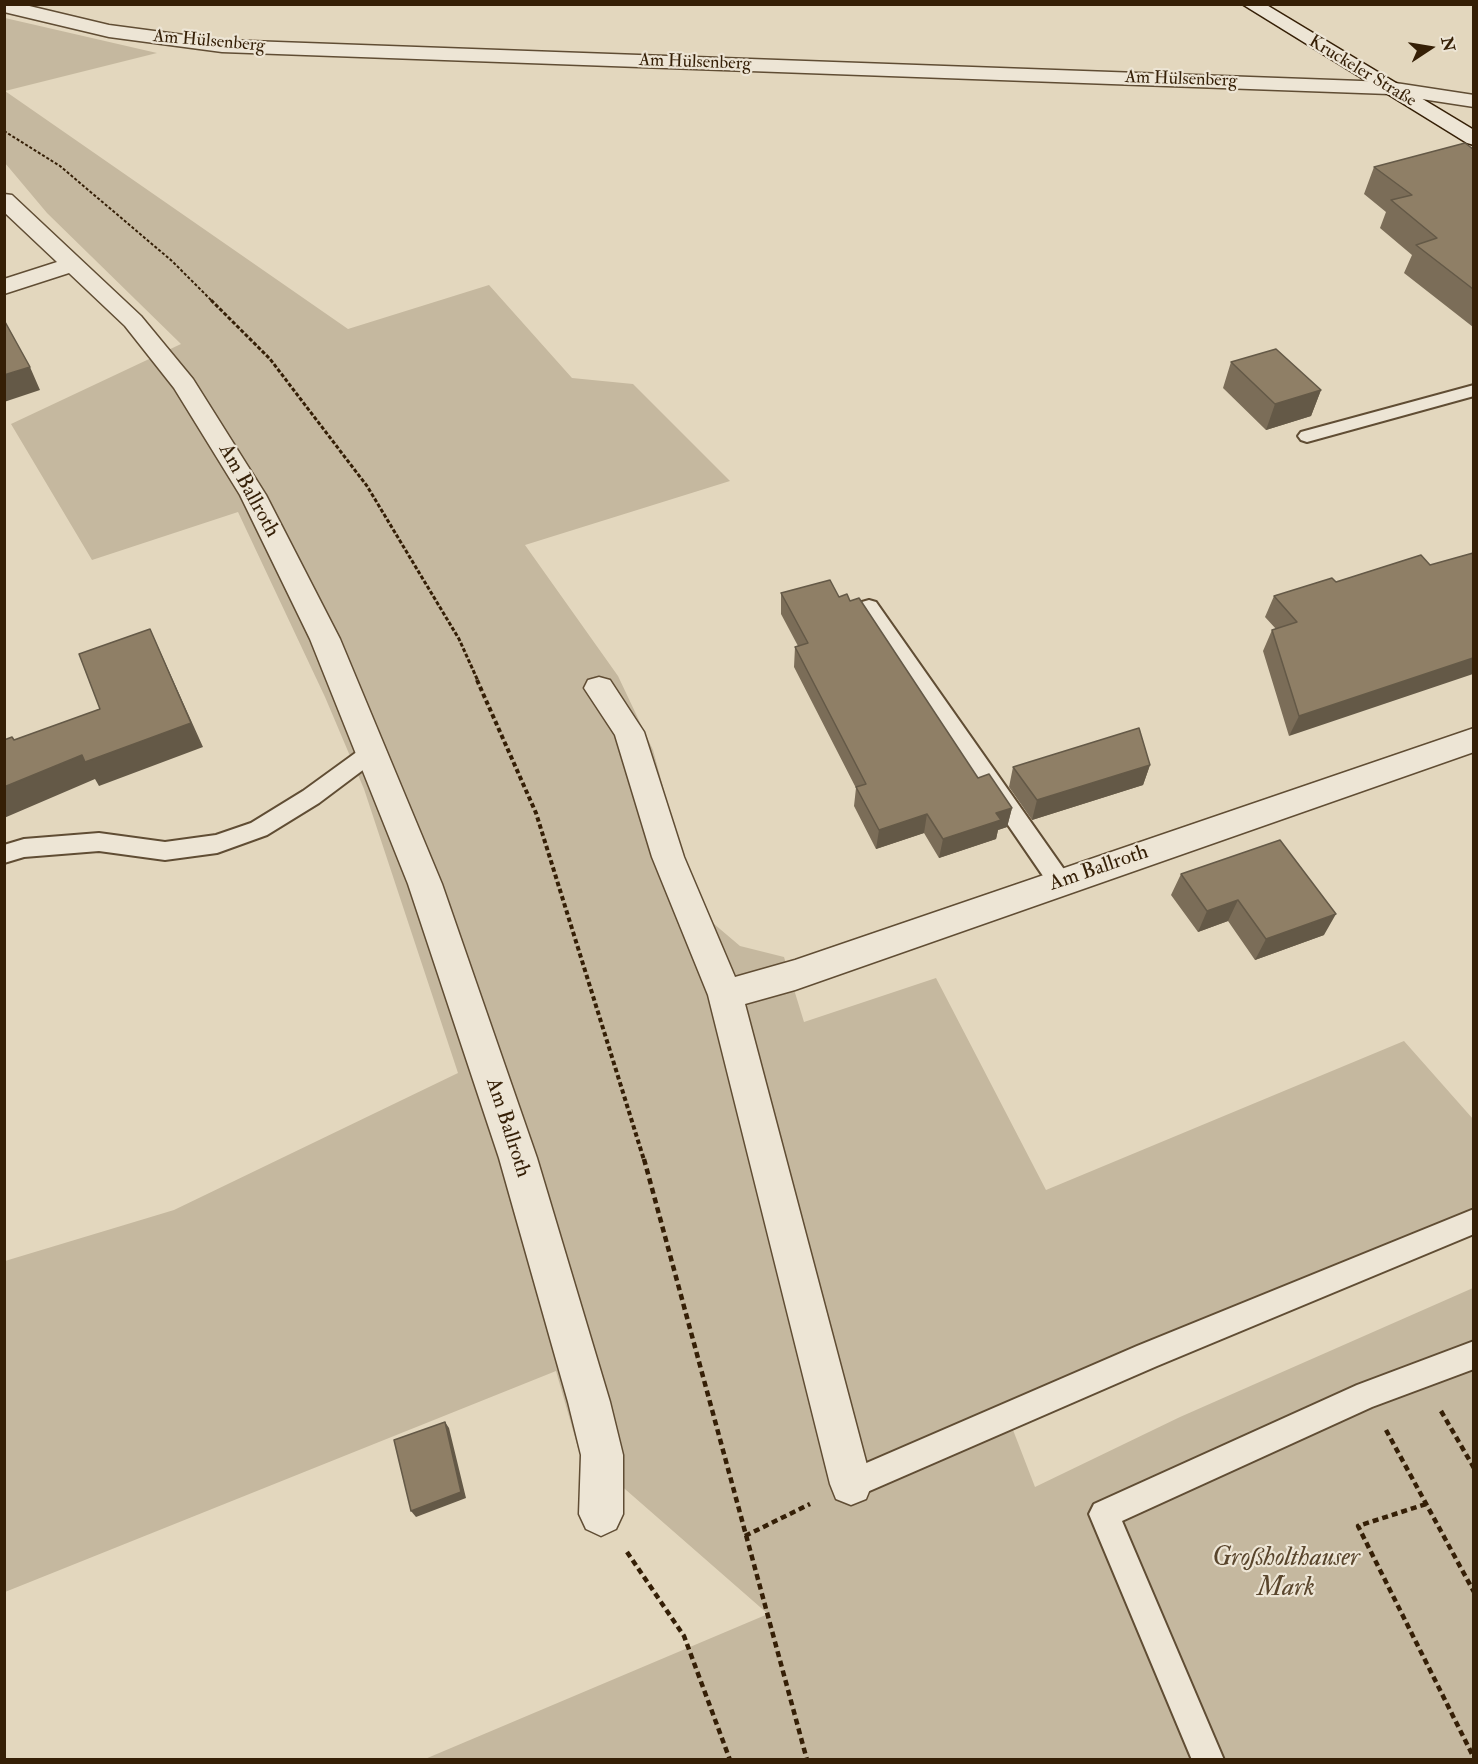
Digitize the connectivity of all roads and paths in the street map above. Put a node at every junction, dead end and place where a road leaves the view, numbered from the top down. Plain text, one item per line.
1 (1251, 4) edge
2 (4, 6) edge
3 (1389, 88) junction
4 (1473, 101) edge
5 (4, 131) edge
6 (1473, 139) edge
7 (4, 200) edge
8 (71, 265) junction
9 (4, 287) edge
10 (1473, 390) edge
11 (1307, 436) dead end
12 (869, 607) dead end
13 (599, 688) dead end
14 (1473, 740) edge
15 (372, 752) junction
16 (4, 854) edge
17 (1060, 882) junction
18 (725, 995) junction
19 (1473, 1221) edge
20 (1473, 1355) edge
21 (1420, 1374) junction
22 (1367, 1395) junction
23 (1473, 1468) edge
24 (851, 1484) junction
25 (1426, 1503) junction
26 (601, 1514) joint
27 (745, 1536) junction
28 (1473, 1592) edge
29 (1473, 1758) edge
30 (730, 1760) edge
31 (807, 1760) edge
32 (1208, 1760) edge

1 - 3 street, Kruckeler Straße
2 - 3 street, Am Hülsenberg
3 - 4 street, Am Hülsenberg
3 - 6 street, Kruckeler Straße
5 - 27 path
7 - 8 street, Am Ballroth
8 - 9 street
8 - 15 street, Am Ballroth
10 - 11 lane
12 - 17 lane
13 - 18 street
14 - 17 street, Am Ballroth
15 - 16 lane
15 - 26 street, Am Ballroth
17 - 18 street, Am Ballroth
18 - 24 street
19 - 24 lane
20 - 21 lane
21 - 22 lane
21 - 23 path
22 - 25 path
22 - 32 lane
24 - 27 path
25 - 28 path
25 - 29 path
26 - 30 path
27 - 31 path

